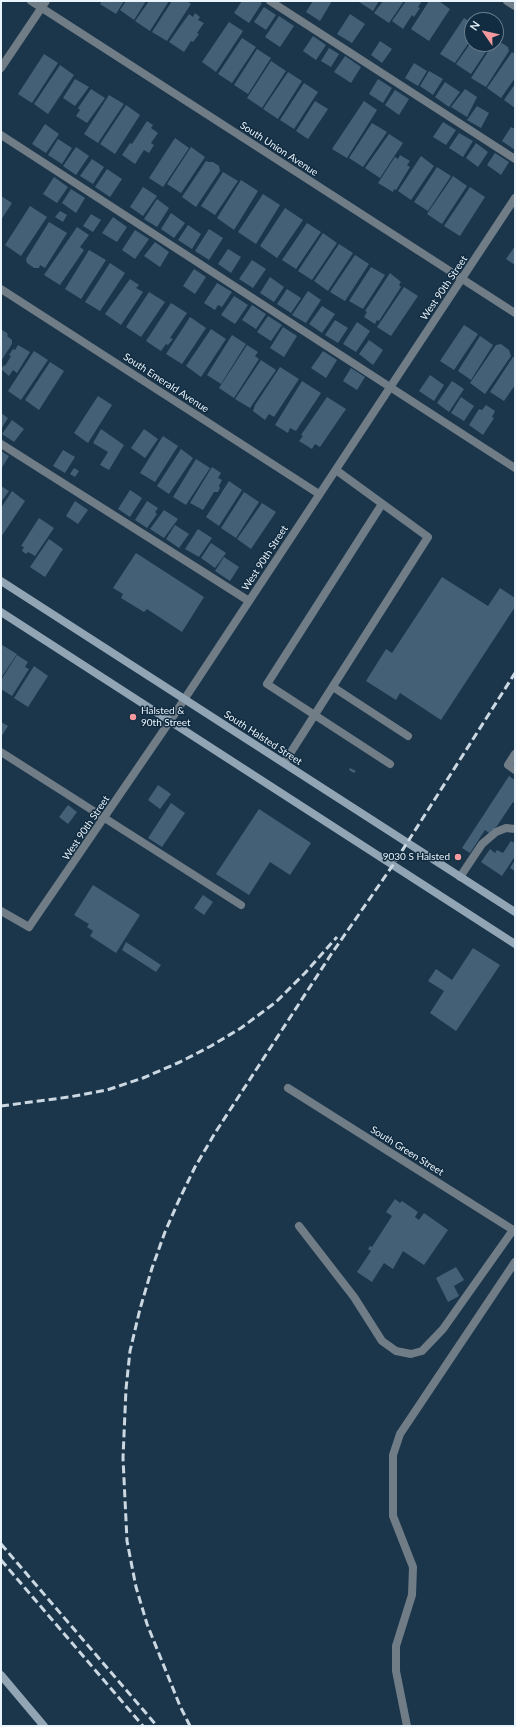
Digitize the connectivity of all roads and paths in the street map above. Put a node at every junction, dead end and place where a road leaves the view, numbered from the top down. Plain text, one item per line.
1 (31, 1) edge
2 (270, 1) edge
3 (507, 1) edge
4 (43, 4) edge
5 (515, 6) edge
6 (1, 68) edge
7 (1, 135) edge
8 (515, 158) edge
9 (515, 198) edge
10 (462, 279) junction
11 (1, 289) edge
12 (515, 313) edge
13 (390, 388) junction
14 (1, 444) edge
15 (515, 468) edge
16 (336, 470) junction
17 (319, 494) junction
18 (382, 504) junction
19 (1, 581) edge
20 (249, 601) junction
21 (1, 612) edge
22 (333, 687) junction
23 (184, 699) junction
24 (315, 715) junction
25 (170, 721) junction
26 (408, 736) dead end
27 (1, 752) edge
28 (515, 754) edge
29 (284, 763) junction
30 (390, 764) dead end
31 (515, 770) edge
32 (104, 819) junction
33 (515, 829) edge
34 (460, 877) junction
35 (241, 905) dead end
36 (1, 911) edge
37 (515, 912) edge
38 (515, 944) edge
39 (288, 1088) dead end
40 (299, 1226) dead end
41 (514, 1231) edge
42 (515, 1262) edge
43 (1, 1675) edge
44 (44, 1726) edge
45 (407, 1726) edge

1 - 4 street, South Union Avenue
2 - 8 street
3 - 5 street
4 - 6 street
4 - 10 street, South Union Avenue
7 - 13 street
9 - 10 street, West 90th Street
10 - 12 street, South Union Avenue
10 - 13 street, West 90th Street
11 - 17 street, South Emerald Avenue
13 - 15 street
13 - 16 street, West 90th Street
14 - 20 street
16 - 17 street, West 90th Street
16 - 18 street
17 - 20 street, West 90th Street
18 - 22 street
18 - 24 street
19 - 23 main road, South Halsted Street
20 - 23 street, West 90th Street
21 - 25 main road
22 - 24 street
22 - 26 street
23 - 25 street, West 90th Street
23 - 29 main road, South Halsted Street
24 - 29 street
24 - 30 street
25 - 32 street, West 90th Street
25 - 38 main road
27 - 32 street
28 - 31 street
29 - 34 main road, South Halsted Street
32 - 35 street
32 - 36 street, West 90th Street
33 - 34 street
34 - 37 main road, South Halsted Street
39 - 41 street, South Green Street
40 - 41 street
42 - 45 street
43 - 44 main road

